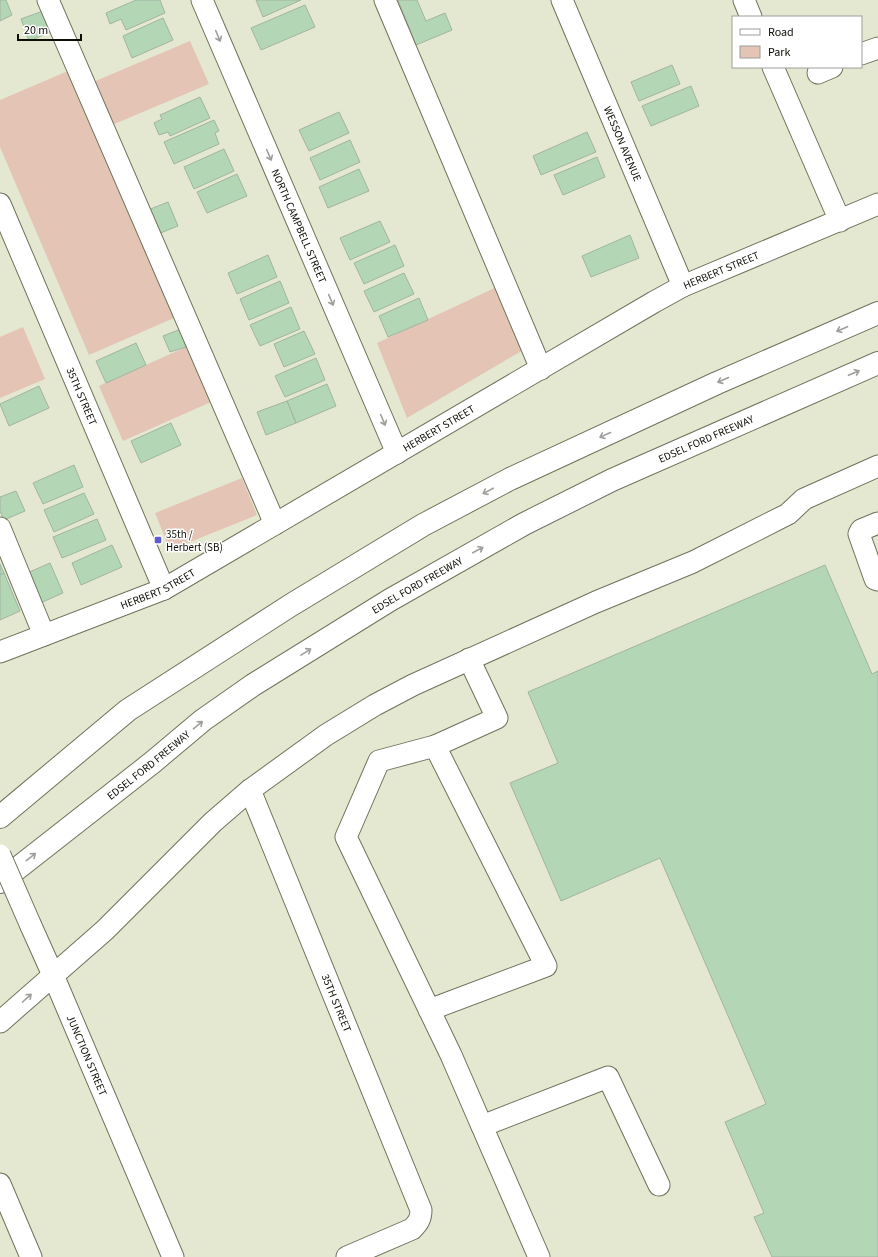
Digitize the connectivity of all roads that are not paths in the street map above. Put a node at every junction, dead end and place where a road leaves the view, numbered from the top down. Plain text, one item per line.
1 (48, 0) edge
2 (202, 0) edge
3 (385, 0) edge
4 (562, 0) edge
5 (744, 0) edge
6 (751, 16) edge
7 (878, 48) edge
8 (862, 54) edge
9 (773, 68) edge
10 (0, 204) edge
11 (878, 204) edge
12 (840, 221) junction
13 (683, 286) junction
14 (878, 313) edge
15 (878, 363) edge
16 (541, 369) junction
17 (397, 453) junction
18 (878, 466) edge
19 (878, 523) edge
20 (275, 524) junction
21 (0, 528) edge
22 (878, 580) edge
23 (164, 589) junction
24 (44, 635) junction
25 (0, 652) edge
26 (469, 659) junction
27 (435, 746) junction
28 (250, 790) junction
29 (0, 817) edge
30 (0, 855) edge
31 (0, 882) edge
32 (53, 974) junction
33 (429, 1010) junction
34 (0, 1022) edge
35 (482, 1126) junction
36 (0, 1184) edge
37 (660, 1185) dead end
38 (30, 1257) edge
39 (173, 1257) edge
40 (347, 1257) edge
41 (539, 1257) edge

1 - 20 street
2 -> 17 street, NORTH CAMPBELL STREET
3 - 16 street
4 - 13 street, WESSON AVENUE
5 - 6 street
7 - 8 street
9 - 12 street
10 - 23 street, 35TH STREET
11 - 12 street, HERBERT STREET
12 - 13 street, HERBERT STREET
13 - 16 street, HERBERT STREET
14 -> 29 highway
31 -> 15 highway, EDSEL FORD FREEWAY
16 - 17 street, HERBERT STREET
17 - 20 street, HERBERT STREET
18 - 26 street
19 - 22 street
20 - 23 street, HERBERT STREET
21 - 24 street
23 - 24 street, HERBERT STREET
24 - 25 street, HERBERT STREET
26 - 27 street
26 - 28 street
27 - 33 street
27 - 33 street
28 - 32 street
28 - 40 street, 35TH STREET
30 - 32 street, JUNCTION STREET, bridge
34 -> 32 street
32 - 39 street, JUNCTION STREET
33 - 35 street
35 - 37 street
35 - 41 street
36 - 38 street

